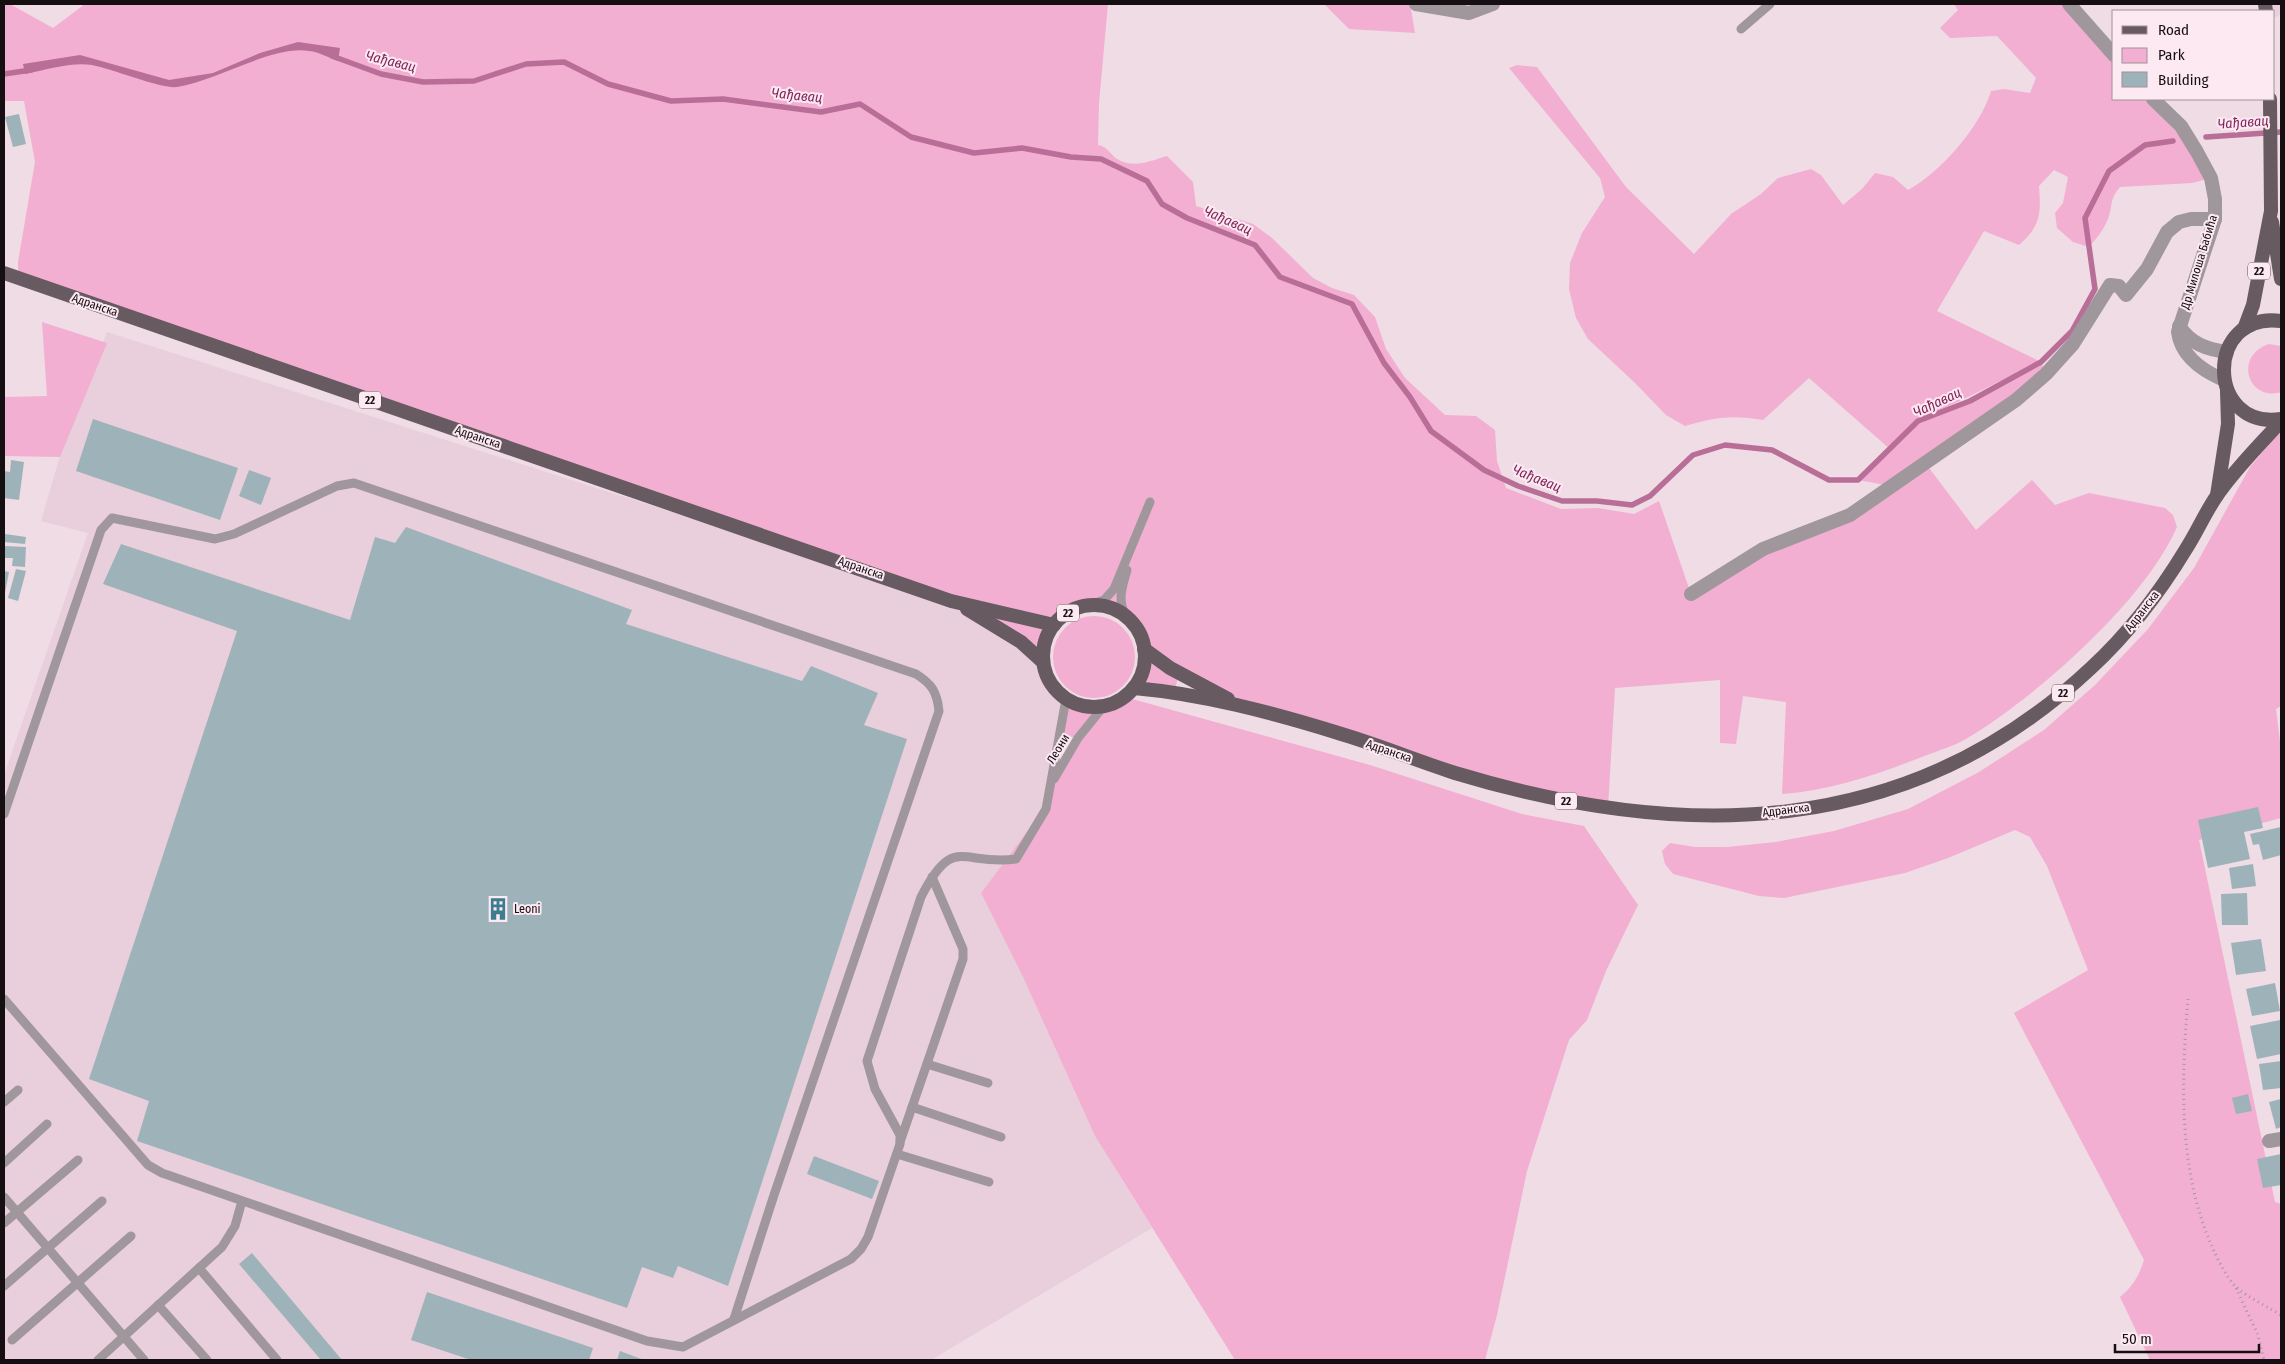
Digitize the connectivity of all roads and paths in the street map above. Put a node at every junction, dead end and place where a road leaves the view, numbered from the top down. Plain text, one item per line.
1 (1416, 4) edge
2 (1493, 4) edge
3 (1770, 4) edge
4 (2069, 4) edge
5 (1741, 29) dead end
6 (2112, 53) edge
7 (2154, 100) edge
8 (2271, 106) edge
9 (2270, 211) junction
10 (2215, 219) junction
11 (4, 273) edge
12 (2281, 279) edge
13 (2281, 322) edge
14 (2179, 326) junction
15 (2244, 329) junction
16 (2227, 352) junction
17 (2226, 385) junction
18 (2281, 420) edge
19 (2217, 494) junction
20 (1150, 502) dead end
21 (1137, 536) junction
22 (1691, 594) dead end
23 (951, 600) junction
24 (1090, 605) junction
25 (1126, 617) junction
26 (1054, 624) junction
27 (1144, 648) junction
28 (1043, 662) junction
29 (1134, 688) junction
30 (1066, 699) junction
31 (1103, 707) junction
32 (1242, 707) junction
33 (1051, 784) junction
34 (4, 814) edge
35 (932, 877) junction
36 (4, 999) edge
37 (2188, 999) dead end
38 (927, 1064) junction
39 (988, 1083) dead end
40 (18, 1090) dead end
41 (4, 1102) edge
42 (912, 1107) junction
43 (47, 1124) dead end
44 (1001, 1137) dead end
45 (900, 1144) junction
46 (897, 1154) junction
47 (78, 1160) dead end
48 (4, 1163) edge
49 (989, 1182) dead end
50 (4, 1197) edge
51 (102, 1201) dead end
52 (242, 1201) junction
53 (17, 1212) junction
54 (4, 1223) edge
55 (131, 1236) dead end
56 (48, 1248) junction
57 (199, 1268) junction
58 (77, 1283) junction
59 (4, 1286) edge
60 (2235, 1286) junction
61 (158, 1305) junction
62 (2281, 1315) edge
63 (734, 1319) junction
64 (124, 1337) junction
65 (12, 1340) dead end
66 (98, 1360) edge
67 (144, 1360) edge
68 (207, 1360) edge
69 (277, 1360) edge
70 (2264, 1360) edge

1 - 2 street
3 - 5 lane
4 - 6 street
7 - 10 street, Др Милоша Бабића
8 - 9 main road, 22
9 - 12 main road, 22
9 - 15 main road, 22
10 - 14 street, Др Милоша Бабића
10 - 22 street
11 - 23 main road, Адранска / 22
13 - 15 main road
14 - 16 street, Др Милоша Бабића
14 - 17 street, Др Милоша Бабића
15 - 16 main road, 22
16 - 17 main road, 22
17 - 18 main road, 22
17 - 19 main road, Адранска / 22
18 - 19 main road, Адранска / 22
19 - 32 main road, Адранска / 22
20 - 21 lane
21 - 24 lane
21 - 25 lane
23 - 26 main road, Адранска / 22
23 - 28 main road, Адранска / 22
24 - 25 main road, 22
24 - 26 main road, 22
25 - 27 main road, 22
26 - 28 main road, 22
27 - 29 main road
27 - 32 main road, Адранска / 22
28 - 30 main road, 22
29 - 31 main road
29 - 32 main road, Адранска / 22
30 - 31 main road
30 - 33 lane, Леони
31 - 33 lane, Леони
33 - 35 lane
34 - 63 lane
35 - 38 lane
35 - 45 lane
36 - 52 lane
37 - 60 path
38 - 39 lane
38 - 42 lane
40 - 41 lane
42 - 44 lane
42 - 45 lane
43 - 48 lane
45 - 46 lane
46 - 49 lane
46 - 63 lane
47 - 53 lane
50 - 53 lane
51 - 56 lane
52 - 57 lane
52 - 63 lane
53 - 54 lane
53 - 56 lane
55 - 58 lane
56 - 58 lane
56 - 59 lane
57 - 61 lane
57 - 69 lane
58 - 64 lane
58 - 65 lane
60 - 62 path
60 - 70 path
61 - 64 lane
61 - 68 lane
64 - 66 lane
64 - 67 lane

